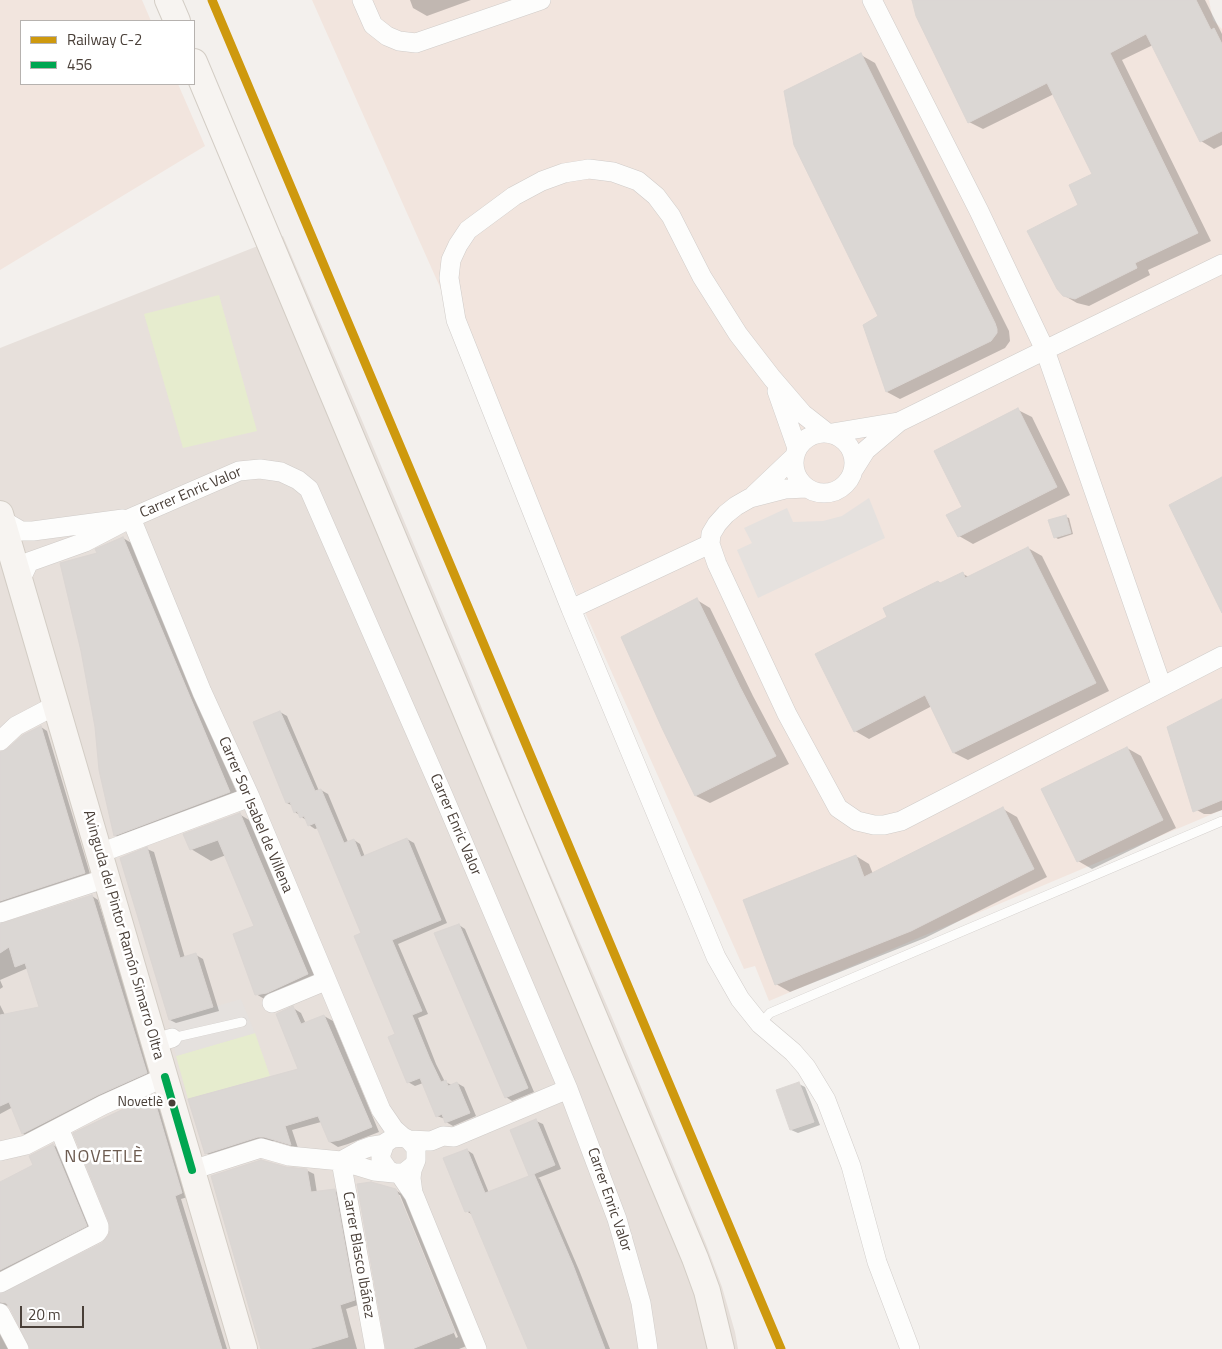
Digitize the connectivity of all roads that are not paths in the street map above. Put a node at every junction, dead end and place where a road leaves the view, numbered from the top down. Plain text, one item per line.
1 (168, 0) edge
2 (362, 0) edge
3 (541, 0) edge
4 (872, 0) edge
5 (177, 20) edge
6 (195, 64) edge
7 (1222, 264) edge
8 (1045, 350) junction
9 (772, 378) junction
10 (899, 422) junction
11 (829, 432) junction
12 (795, 453) junction
13 (854, 468) junction
14 (806, 488) junction
15 (750, 498) junction
16 (1, 517) edge
17 (131, 518) junction
18 (710, 544) junction
19 (20, 581) junction
20 (571, 609) junction
21 (1220, 661) edge
22 (1162, 687) junction
23 (56, 705) junction
24 (0, 741) edge
25 (250, 797) junction
26 (1222, 821) edge
27 (103, 866) junction
28 (0, 913) edge
29 (326, 980) junction
30 (272, 1003) dead end
31 (242, 1022) dead end
32 (760, 1024) junction
33 (164, 1040) junction
34 (165, 1077) junction
35 (568, 1089) junction
36 (381, 1110) junction
37 (59, 1128) junction
38 (454, 1137) junction
39 (406, 1138) junction
40 (384, 1144) junction
41 (0, 1151) edge
42 (341, 1161) junction
43 (406, 1168) junction
44 (192, 1170) junction
45 (0, 1283) edge
46 (0, 1313) edge
47 (18, 1349) edge
48 (244, 1349) edge
49 (374, 1349) edge
50 (477, 1349) edge
51 (648, 1349) edge
52 (721, 1349) edge
53 (910, 1349) edge

1 - 5 main road
2 - 3 street
4 - 8 street
6 - 52 main road
7 - 8 street
8 - 10 street
8 - 22 street
9 - 11 street
9 - 12 street
9 - 20 street
10 - 11 street
10 - 13 street
11 - 12 street
11 - 13 street
12 - 14 street
12 - 15 street
13 - 14 street
14 - 15 street
15 - 18 street
16 - 17 street, Carrer Enric Valor
16 - 19 main road, Avinguda del Pintor Ramón Simarro Oltra
17 - 19 street, Carrer Enric Valor
17 - 25 street, Carrer Sor Isabel de Villena
17 - 35 street, Carrer Enric Valor
18 - 20 street
18 - 22 street
19 - 23 main road, Avinguda del Pintor Ramón Simarro Oltra
20 - 32 street
21 - 22 street
23 - 24 street
23 - 27 main road, Avinguda del Pintor Ramón Simarro Oltra
25 - 27 street
25 - 29 street, Carrer Sor Isabel de Villena
26 - 32 lane
27 - 28 street
27 - 33 main road, Avinguda del Pintor Ramón Simarro Oltra
29 - 30 street
29 - 36 street, Carrer Sor Isabel de Villena
31 - 33 lane
32 - 53 street
33 - 34 main road, Avinguda del Pintor Ramón Simarro Oltra
34 - 37 street
34 - 44 main road, Avinguda del Pintor Ramón Simarro Oltra
35 - 38 street
35 - 51 street, Carrer Enric Valor
36 - 39 street, Carrer Sor Isabel de Villena
36 - 40 street, Carrer Sor Isabel de Villena
37 - 41 street
37 - 45 street
38 - 39 street
38 - 43 street
39 - 40 street
39 - 43 street
40 - 42 street
40 - 43 street
42 - 43 street
42 - 44 street
42 - 49 street, Carrer Blasco Ibáñez
43 - 50 street
44 - 48 main road, Avinguda del Pintor Ramón Simarro Oltra
46 - 47 street

